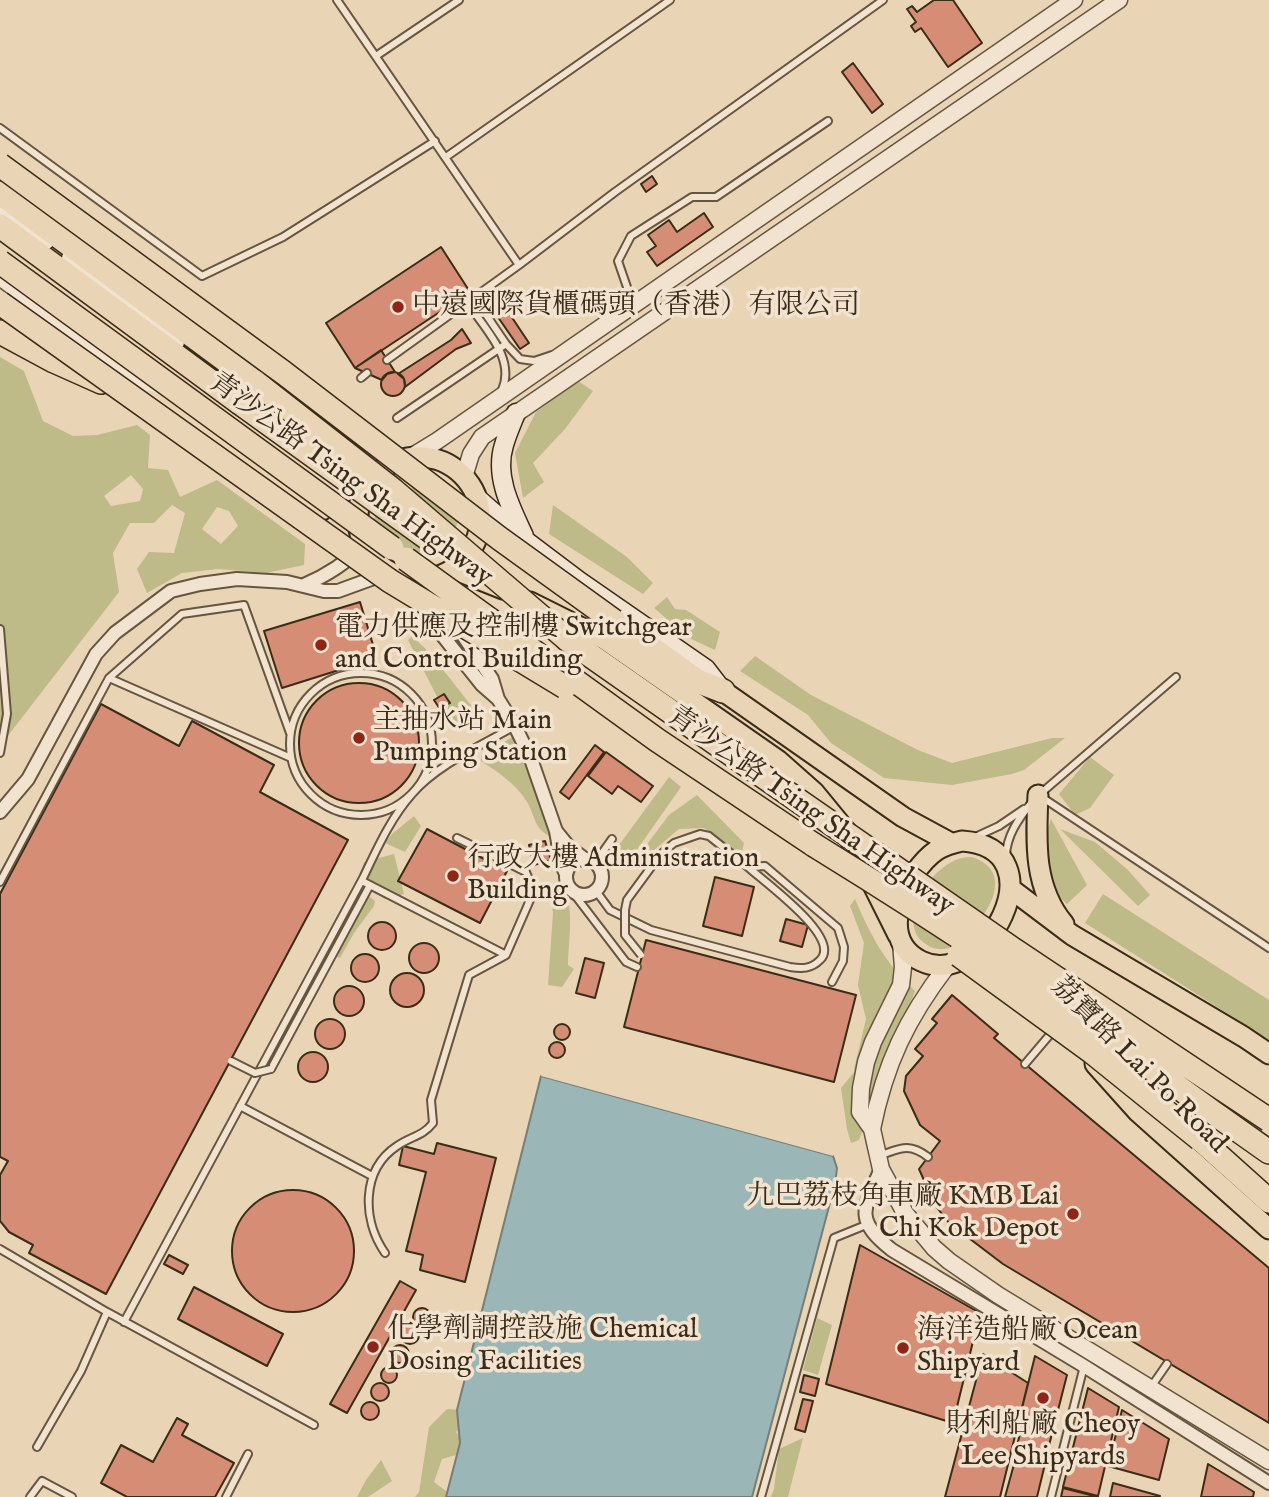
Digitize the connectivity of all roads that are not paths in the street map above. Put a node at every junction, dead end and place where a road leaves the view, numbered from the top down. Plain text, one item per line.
1 (337, 0) edge
2 (459, 0) edge
3 (670, 0) edge
4 (883, 0) edge
5 (1074, 0) edge
6 (1119, 0) edge
7 (376, 56) junction
8 (828, 121) dead end
9 (0, 128) edge
10 (435, 141) junction
11 (446, 157) junction
12 (0, 165) edge
13 (0, 193) edge
14 (0, 208) edge
15 (0, 226) edge
16 (0, 262) edge
17 (519, 265) junction
18 (0, 277) edge
19 (474, 297) junction
20 (467, 302) junction
21 (635, 302) junction
22 (0, 303) edge
23 (0, 332) edge
24 (506, 344) junction
25 (498, 349) junction
26 (565, 351) junction
27 (387, 360) dead end
28 (498, 398) junction
29 (516, 413) junction
30 (397, 418) dead end
31 (194, 422) junction
32 (406, 460) junction
33 (377, 473) junction
34 (464, 477) junction
35 (475, 496) junction
36 (358, 526) junction
37 (526, 541) junction
38 (364, 545) junction
39 (392, 573) junction
40 (445, 573) junction
41 (304, 585) junction
42 (0, 629) edge
43 (567, 639) junction
44 (1177, 677) dead end
45 (109, 678) junction
46 (723, 691) junction
47 (498, 699) junction
48 (515, 726) junction
49 (290, 733) junction
50 (657, 740) junction
51 (0, 753) edge
52 (291, 758) junction
53 (413, 793) junction
54 (1033, 801) junction
55 (0, 812) edge
56 (556, 831) junction
57 (457, 838) dead end
58 (612, 839) dead end
59 (957, 842) junction
60 (814, 845) junction
61 (590, 862) junction
62 (1006, 864) junction
63 (748, 867) junction
64 (566, 874) junction
65 (362, 881) junction
66 (0, 882) edge
67 (370, 885) junction
68 (571, 890) junction
69 (1011, 890) junction
70 (596, 891) junction
71 (625, 917) junction
72 (1072, 935) junction
73 (900, 939) junction
74 (1269, 947) edge
75 (506, 955) junction
76 (641, 955) dead end
77 (951, 965) junction
78 (637, 967) dead end
79 (832, 982) dead end
80 (1059, 1023) junction
81 (1269, 1054) edge
82 (231, 1061) dead end
83 (1025, 1064) dead end
84 (240, 1106) junction
85 (1269, 1120) edge
86 (872, 1129) junction
87 (1269, 1152) edge
88 (928, 1157) dead end
89 (879, 1162) junction
90 (372, 1176) junction
91 (1269, 1201) edge
92 (866, 1225) junction
93 (1269, 1229) edge
94 (0, 1249) edge
95 (385, 1253) dead end
96 (107, 1312) junction
97 (124, 1322) junction
98 (1167, 1364) dead end
99 (1084, 1366) junction
100 (1150, 1389) junction
101 (314, 1425) dead end
102 (37, 1447) dead end
103 (248, 1454) dead end
104 (1269, 1461) edge
105 (1269, 1483) edge
106 (30, 1497) edge
107 (72, 1497) edge
108 (226, 1497) edge
109 (761, 1497) edge
110 (1051, 1497) edge

1 - 7 lane
2 - 7 lane
3 - 11 lane
4 - 17 lane
5 - 21 street
6 - 29 street
7 - 10 lane
8 - 21 lane
9 - 10 lane
10 - 11 lane
11 - 17 lane
12 - 46 highway, bridge
13 - 43 highway, bridge
14 - 33 street
15 - 43 highway, 青沙公路 Tsing Sha Highway, bridge
16 - 50 highway, 青沙公路 Tsing Sha Highway, bridge
17 - 19 lane
18 - 31 street
19 - 20 lane
19 - 24 lane
20 - 25 lane
20 - 27 lane
21 - 26 street
22 - 50 highway, bridge
23 - 31 highway
24 - 25 lane
24 - 26 lane
25 - 28 lane
25 - 30 lane
26 - 28 street
28 - 32 street
29 - 34 street
29 - 37 main road
31 - 36 main road
32 - 33 main road
32 - 34 main road
33 - 36 main road
34 - 35 main road
35 - 37 main road
35 - 40 main road
36 - 38 main road
37 - 46 main road
38 - 39 main road
38 - 41 street
39 - 40 main road
39 - 41 street
39 - 47 street
40 - 47 street
40 - 73 main road
41 - 55 street
42 - 51 lane
43 - 85 highway, 青沙公路 Tsing Sha Highway, bridge
44 - 54 lane
45 - 49 lane
45 - 52 lane
45 - 66 lane
46 - 59 main road
47 - 48 street
48 - 53 lane
48 - 56 street
49 - 52 lane
49 - 53 lane
50 - 60 highway, 青沙公路 Tsing Sha Highway
52 - 53 lane
53 - 65 lane
54 - 59 lane
54 - 62 lane
54 - 72 main road
54 - 74 lane
56 - 61 street
56 - 64 street
57 - 75 lane
58 - 61 lane
59 - 62 main road
59 - 73 main road
60 - 87 highway, bridge
60 - 91 highway, 青沙公路 Tsing Sha Highway, bridge
61 - 64 street
61 - 70 street
62 - 69 main road
63 - 71 lane, bridge
63 - 71 lane
63 - 79 lane
64 - 68 street
65 - 67 lane
65 - 84 lane
67 - 75 lane
67 - 82 lane, bridge
68 - 70 street
68 - 78 lane
69 - 72 main road, 荔寶路 Lai Po Road
69 - 77 main road
70 - 71 lane
71 - 76 lane, bridge
72 - 81 main road, 荔寶路 Lai Po Road
73 - 77 main road
73 - 86 street
75 - 90 lane
77 - 80 main road, 荔寶路 Lai Po Road
77 - 86 street
80 - 83 lane
80 - 93 main road, 荔寶路 Lai Po Road
84 - 90 lane
84 - 97 lane
86 - 89 street
88 - 89 lane
89 - 92 street
89 - 100 street
90 - 95 lane
92 - 99 street
92 - 109 lane
94 - 96 lane
96 - 97 lane
96 - 102 lane
97 - 101 lane
98 - 100 lane
99 - 105 street
99 - 110 lane
100 - 104 street
103 - 108 lane
106 - 107 lane

